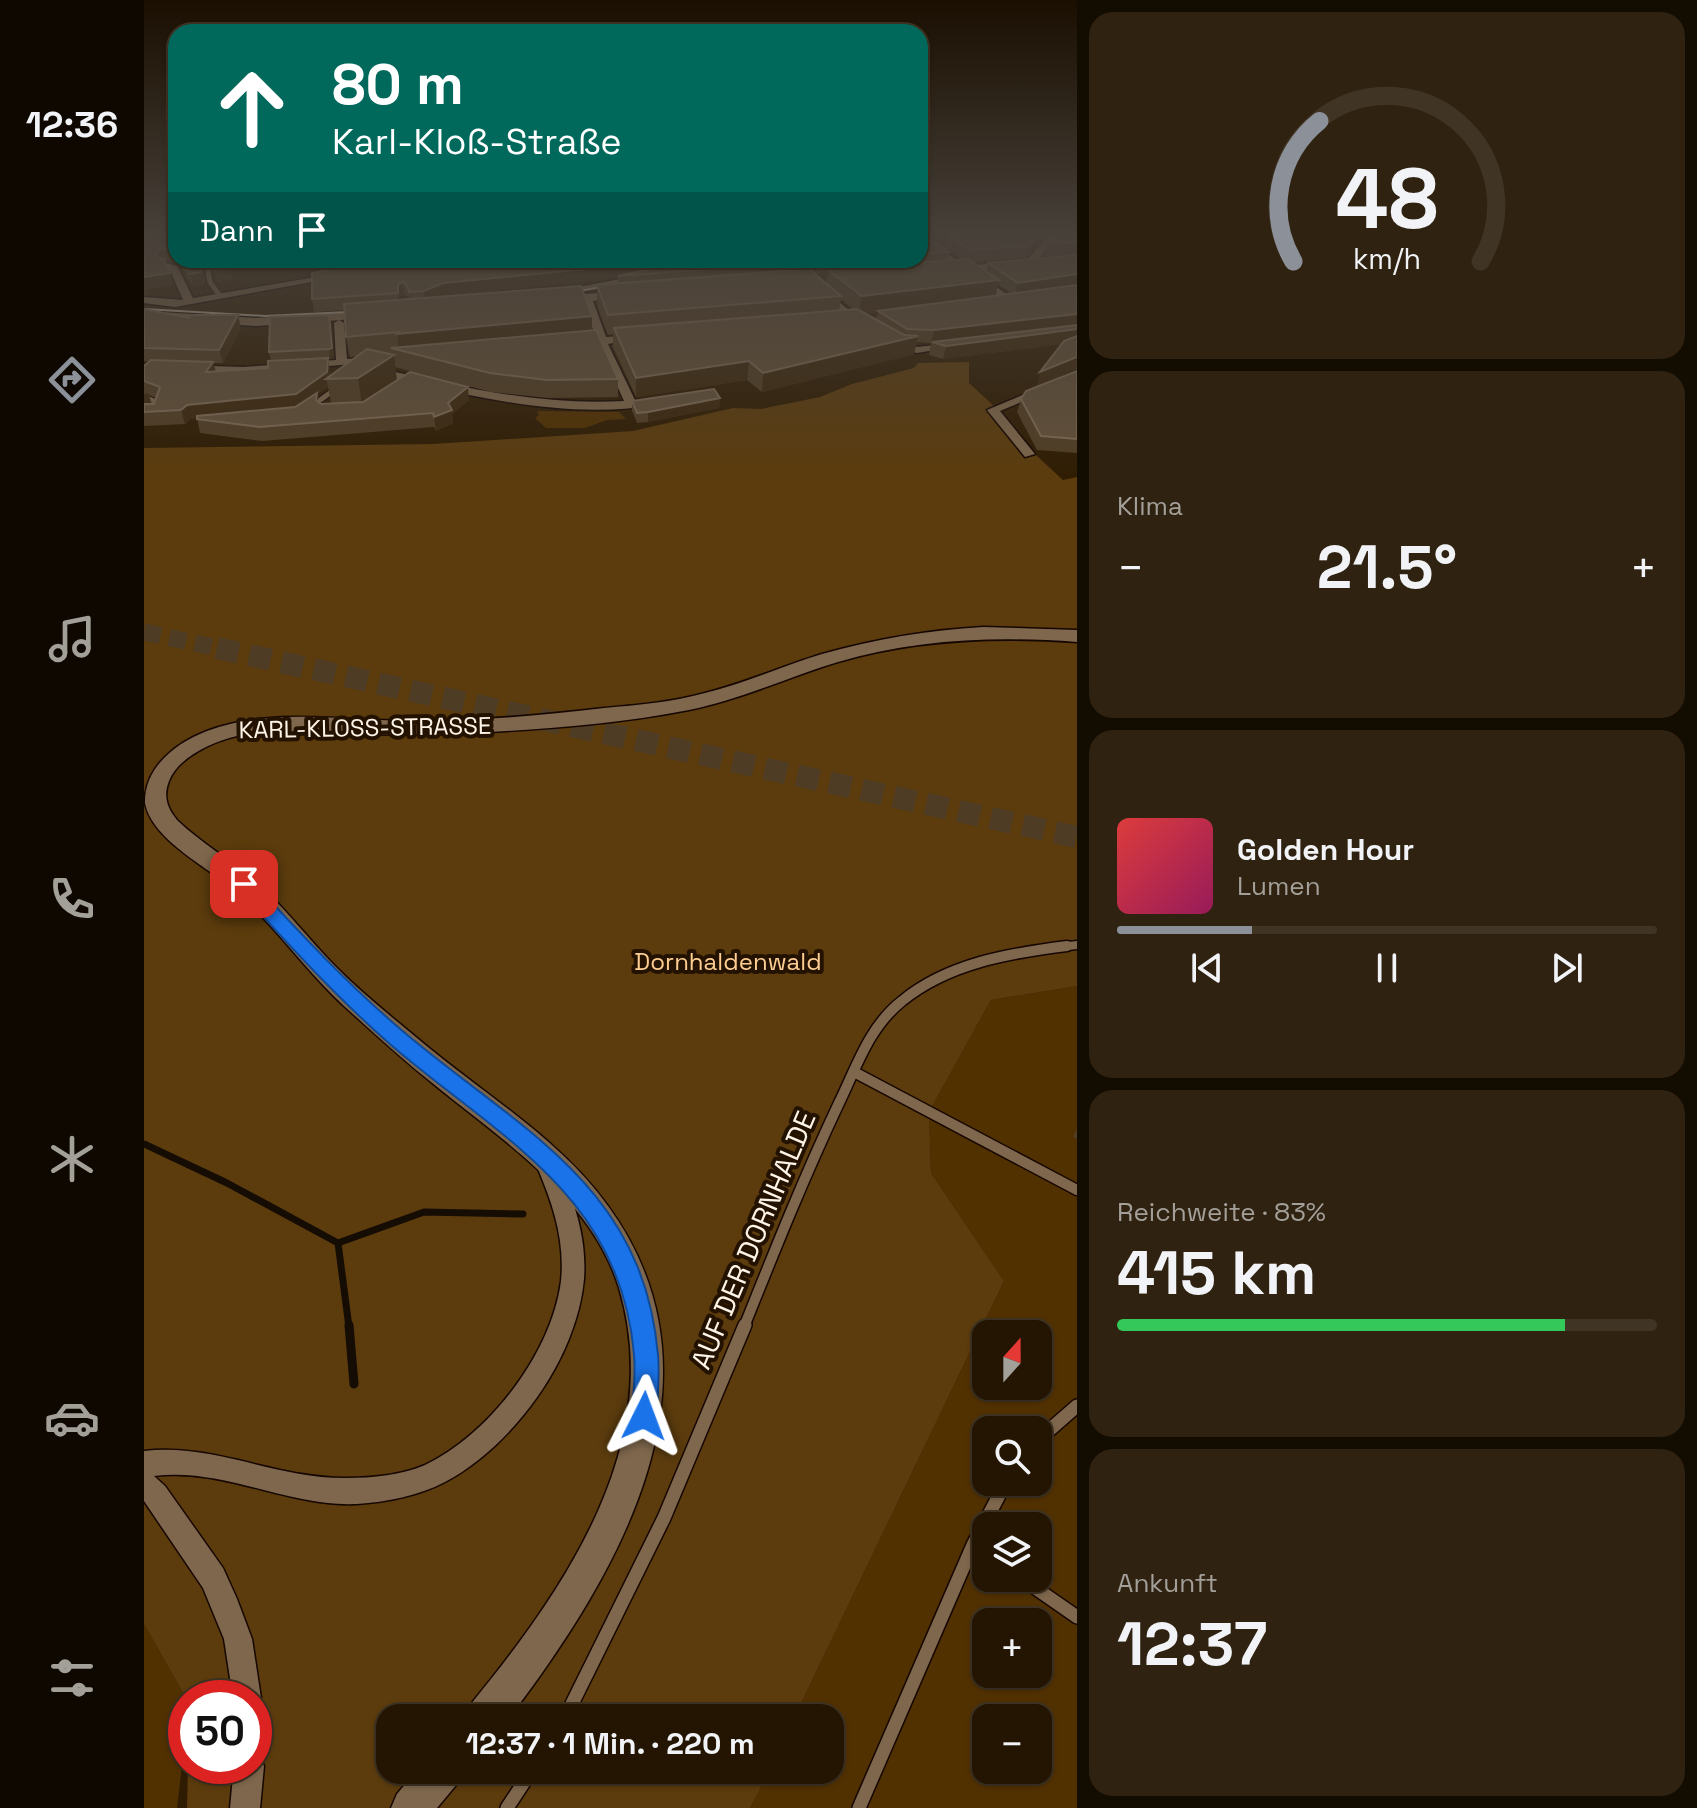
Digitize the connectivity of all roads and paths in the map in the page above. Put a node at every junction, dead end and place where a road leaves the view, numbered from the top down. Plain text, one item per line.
1 (166, 314) edge
2 (375, 314) edge
3 (593, 314) edge
4 (850, 314) edge
5 (144, 315) edge
6 (164, 317) junction
7 (856, 319) junction
8 (840, 321) edge
9 (870, 321) edge
10 (339, 323) dead end
11 (880, 334) edge
12 (647, 337) edge
13 (602, 341) junction
14 (571, 343) edge
15 (962, 345) edge
16 (386, 359) edge
17 (342, 362) junction
18 (369, 368) junction
19 (147, 370) edge
20 (1077, 375) edge
21 (346, 381) edge
22 (345, 389) edge
23 (144, 397) edge
24 (669, 400) edge
25 (325, 404) edge
26 (631, 405) junction
27 (144, 413) edge
28 (300, 415) edge
29 (1029, 454) dead end
30 (1077, 636) edge
31 (1077, 945) edge
32 (854, 1072) junction
33 (541, 1152) junction
34 (1077, 1190) edge
35 (1077, 1406) edge
36 (1052, 1428) edge
37 (144, 1464) edge
38 (144, 1484) edge
39 (972, 1567) edge
40 (1041, 1592) edge
41 (1077, 1617) edge
42 (244, 1680) edge
43 (495, 1704) edge
44 (572, 1704) edge
45 (247, 1784) edge
46 (431, 1784) edge
47 (523, 1784) edge
48 (245, 1808) edge
49 (411, 1808) edge
50 (507, 1808) edge
51 (859, 1808) edge

1 - 6 street
2 - 6 main road
3 - 13 street
4 - 7 street
5 - 6 main road
7 - 8 street
7 - 9 street
10 - 17 street
11 - 15 street
12 - 13 street
13 - 14 street
13 - 26 street
16 - 18 street
17 - 18 street
17 - 19 street
18 - 26 street
20 - 29 street
21 - 28 lane
22 - 25 lane
23 - 27 lane
24 - 26 street
30 - 33 main road, KARL-KLOSS-STRASSE
31 - 32 lane, AUF DER DORNHALDE
32 - 34 lane
32 - 44 lane, AUF DER DORNHALDE
33 - 37 street
33 - 43 main road, KARL-KLOSS-STRASSE
35 - 36 lane
38 - 42 street
39 - 51 lane
40 - 41 lane
45 - 48 street
46 - 49 main road
47 - 50 lane

